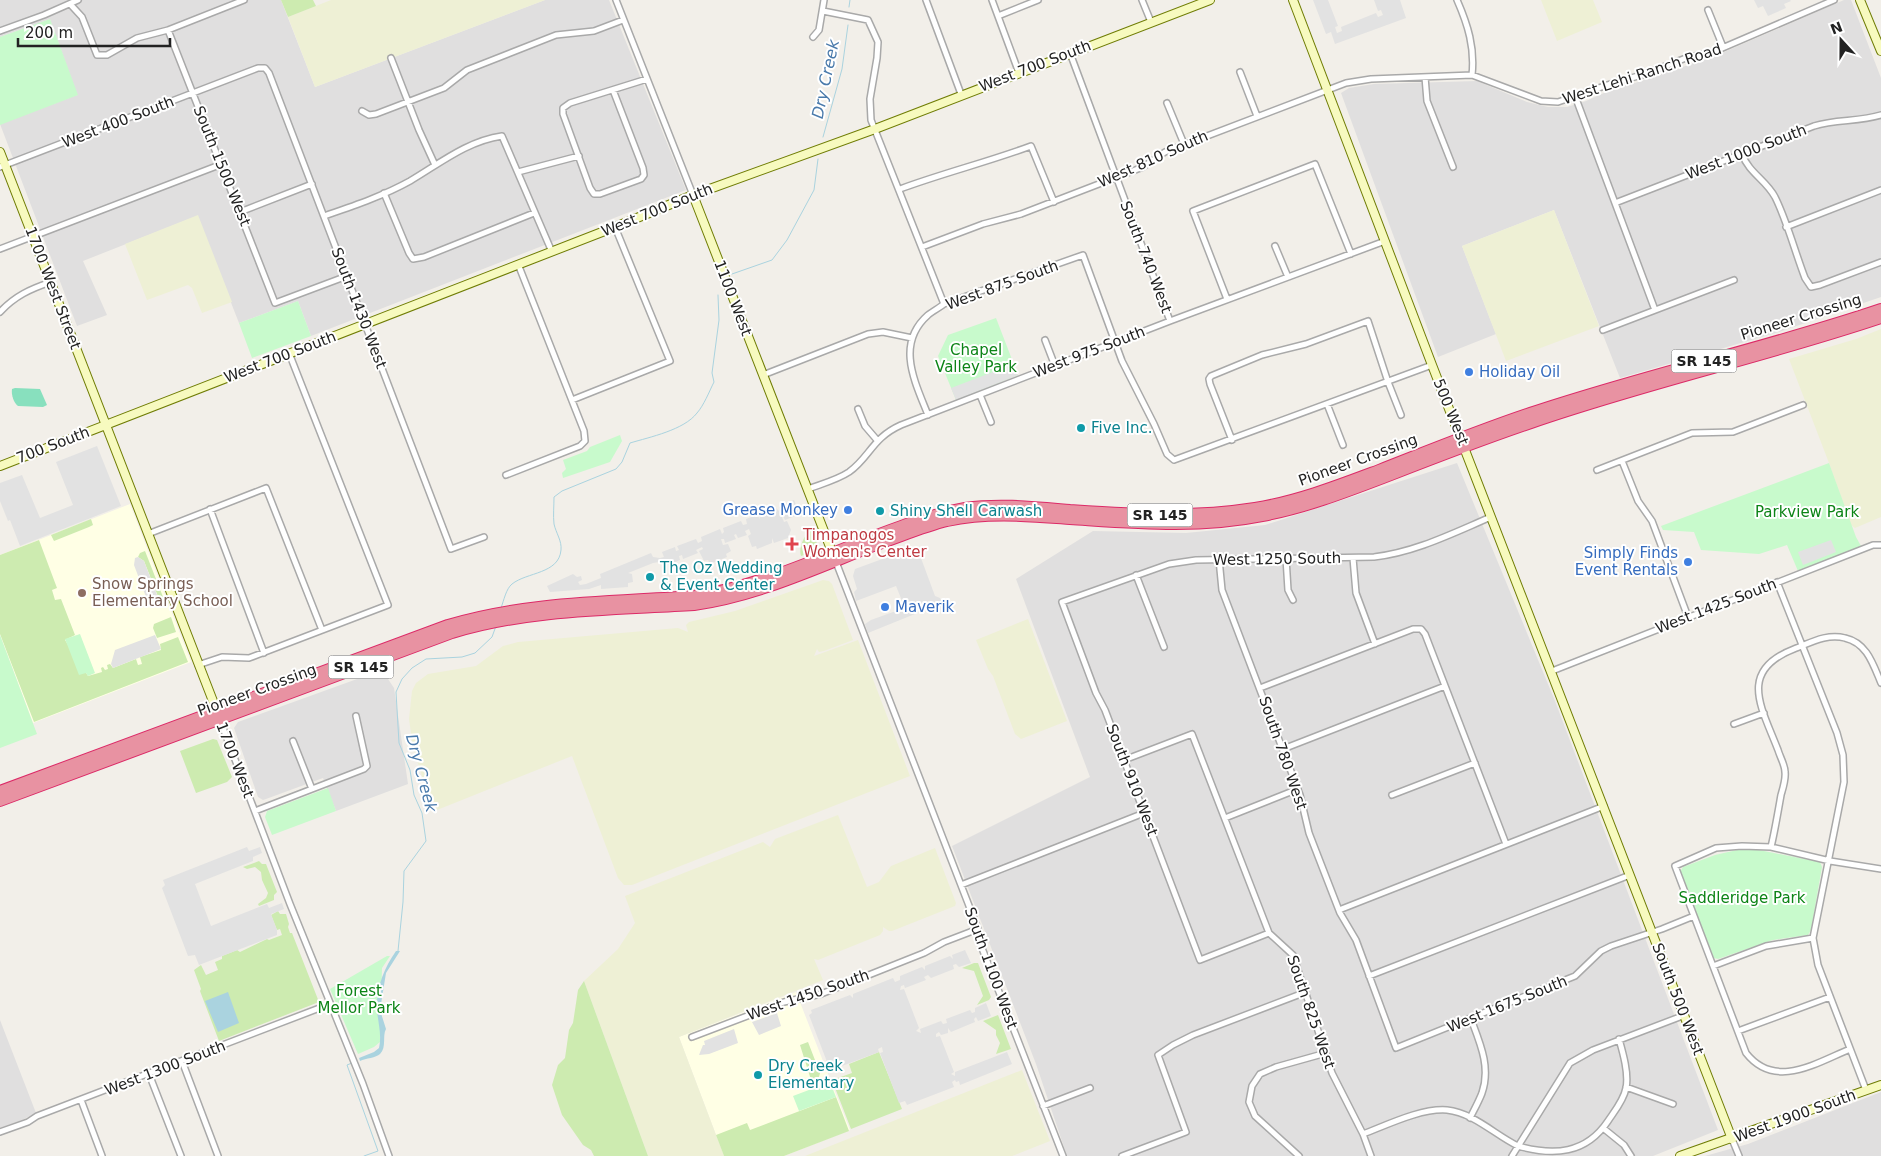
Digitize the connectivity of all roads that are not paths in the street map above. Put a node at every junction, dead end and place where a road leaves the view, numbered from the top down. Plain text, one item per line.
1 (78, 0) edge
2 (244, 0) edge
3 (616, 0) edge
4 (824, 0) edge
5 (926, 0) edge
6 (992, 0) edge
7 (1038, 0) edge
8 (1142, 0) edge
9 (1210, 0) edge
10 (1293, 0) edge
11 (1457, 0) edge
12 (1834, 0) edge
13 (1860, 0) edge
14 (70, 4) junction
15 (1708, 10) dead end
16 (823, 11) junction
17 (998, 16) junction
18 (623, 20) junction
19 (1151, 22) junction
20 (0, 23) edge
21 (168, 30) junction
22 (1, 31) edge
23 (813, 37) dead end
24 (1723, 47) junction
25 (1881, 51) edge
26 (1070, 53) junction
27 (391, 58) dead end
28 (265, 68) joint
29 (1240, 72) dead end
30 (1019, 73) junction
31 (1472, 76) junction
32 (1425, 77) junction
33 (647, 79) junction
34 (1327, 89) junction
35 (613, 90) junction
36 (192, 94) junction
37 (961, 94) junction
38 (1575, 96) junction
39 (408, 102) junction
40 (1167, 103) dead end
41 (362, 111) dead end
42 (1881, 114) edge
43 (1257, 116) junction
44 (875, 129) junction
45 (1184, 144) junction
46 (0, 152) edge
47 (1742, 154) junction
48 (579, 156) junction
49 (222, 164) junction
50 (434, 165) junction
51 (3, 166) edge
52 (1453, 167) dead end
53 (518, 172) junction
54 (1116, 178) junction
55 (312, 184) junction
56 (900, 189) junction
57 (1881, 190) edge
58 (384, 193) junction
59 (693, 195) junction
60 (1054, 202) junction
61 (1615, 203) junction
62 (240, 212) junction
63 (534, 213) junction
64 (324, 216) junction
65 (1786, 227) junction
66 (615, 228) junction
67 (33, 236) junction
68 (1385, 241) junction
69 (1275, 246) dead end
70 (922, 247) junction
71 (0, 249) edge
72 (552, 252) junction
73 (1351, 254) junction
74 (1881, 262) edge
75 (518, 264) junction
76 (347, 276) junction
77 (1288, 277) junction
78 (1734, 280) dead end
79 (51, 282) junction
80 (1227, 300) junction
81 (944, 304) junction
82 (1881, 308) edge
83 (1655, 310) junction
84 (0, 312) edge
85 (1881, 318) edge
86 (1170, 321) junction
87 (365, 324) junction
88 (1604, 330) dead end
89 (912, 338) junction
90 (1045, 340) dead end
91 (1115, 342) junction
92 (289, 353) junction
93 (1432, 365) junction
94 (1055, 366) junction
95 (763, 375) junction
96 (1388, 382) junction
97 (980, 395) junction
98 (572, 400) junction
99 (1327, 404) junction
100 (1803, 405) dead end
101 (858, 409) dead end
102 (928, 415) junction
103 (1401, 415) dead end
104 (991, 422) dead end
105 (106, 425) junction
106 (877, 440) junction
107 (1232, 440) junction
108 (1462, 442) junction
109 (1343, 445) dead end
110 (1622, 461) junction
111 (0, 466) edge
112 (1597, 470) dead end
113 (506, 475) dead end
114 (808, 488) junction
115 (210, 509) junction
116 (1491, 517) junction
117 (148, 534) junction
118 (484, 537) dead end
119 (1881, 545) edge
120 (834, 557) junction
121 (1286, 558) junction
122 (1354, 558) junction
123 (1219, 559) junction
124 (1136, 575) junction
125 (1777, 582) junction
126 (1293, 600) dead end
127 (1062, 602) joint
128 (1688, 617) junction
129 (322, 630) junction
130 (864, 636) joint
131 (1375, 644) junction
132 (1803, 646) junction
133 (1164, 647) dead end
134 (264, 653) junction
135 (198, 665) junction
136 (1552, 671) junction
137 (1881, 683) edge
138 (1445, 686) junction
139 (1260, 688) junction
140 (1764, 714) junction
141 (219, 716) junction
142 (356, 716) dead end
143 (1734, 724) dead end
144 (293, 742) dead end
145 (1283, 749) junction
146 (1124, 760) junction
147 (1475, 763) junction
148 (312, 789) junction
149 (1298, 789) junction
150 (0, 791) edge
151 (1392, 795) dead end
152 (0, 801) edge
153 (1604, 806) junction
154 (255, 811) junction
155 (1144, 813) junction
156 (1225, 818) junction
157 (1506, 844) junction
158 (1771, 848) junction
159 (1830, 861) junction
160 (1881, 869) edge
161 (1630, 874) junction
162 (961, 885) junction
163 (1339, 910) junction
164 (1694, 916) junction
165 (978, 928) junction
166 (1269, 932) junction
167 (1653, 933) junction
168 (1813, 938) junction
169 (1713, 966) junction
170 (1369, 976) junction
171 (1306, 992) junction
172 (1830, 997) junction
173 (330, 1004) junction
174 (1685, 1015) junction
175 (1471, 1019) junction
176 (1738, 1031) junction
177 (692, 1037) dead end
178 (1619, 1039) junction
179 (1396, 1048) joint
180 (1850, 1049) junction
181 (1326, 1054) junction
182 (182, 1061) junction
183 (150, 1074) junction
184 (1881, 1084) edge
185 (1626, 1087) junction
186 (1090, 1088) dead end
187 (1866, 1090) junction
188 (81, 1100) junction
189 (1672, 1104) dead end
190 (1043, 1106) junction
191 (1470, 1118) junction
192 (1603, 1128) junction
193 (0, 1132) edge
194 (1363, 1134) junction
195 (1732, 1139) junction
196 (1518, 1146) junction
197 (102, 1156) edge
198 (181, 1156) edge
199 (218, 1156) edge
200 (389, 1156) edge
201 (1063, 1156) edge
202 (1122, 1156) edge
203 (1299, 1156) edge
204 (1371, 1156) edge
205 (1512, 1156) edge
206 (1631, 1156) edge
207 (1680, 1156) edge
208 (1738, 1156) edge

1 - 14 street
2 - 21 street
3 - 18 street, 1100 West
4 - 16 street
5 - 37 street
6 - 17 street
7 - 17 street
8 - 19 street
9 - 19 street, West 700 South
10 - 34 street
11 - 31 street
12 - 24 street, West Lehi Ranch Road
13 - 25 street
14 - 21 street
14 - 22 street
15 - 24 street
16 - 23 street
16 - 44 street
17 - 30 street
18 - 33 street, 1100 West
18 - 39 street
19 - 26 street, West 700 South
20 - 22 street
21 - 36 street, South 1500 West
24 - 38 street, West Lehi Ranch Road
26 - 30 street, West 700 South
26 - 54 street, South 740 West
27 - 39 street
28 - 36 street, West 400 South
28 - 55 street, South 1430 West
29 - 43 street
30 - 37 street, West 700 South
31 - 32 street, West Lehi Ranch Road
31 - 38 street, West Lehi Ranch Road
32 - 34 street, West Lehi Ranch Road
32 - 52 street
33 - 35 street
33 - 59 street, 1100 West
34 - 43 street, West 810 South
34 - 68 street, 500 West
35 - 48 street
35 - 48 street
36 - 49 street, South 1500 West
36 - 51 street, West 400 South
37 - 44 street, West 700 South
38 - 61 street
39 - 41 street
39 - 50 street
40 - 45 street
42 - 47 street, West 1000 South
43 - 45 street, West 810 South
44 - 56 street
44 - 59 street, West 700 South
45 - 54 street, West 810 South
46 - 51 street, 1700 West Street
47 - 61 street, West 1000 South
47 - 65 street
48 - 53 street
49 - 62 street, South 1500 West
49 - 67 street
50 - 53 street
50 - 58 street
51 - 67 street, 1700 West Street
53 - 63 street
54 - 60 street, West 810 South
54 - 86 street, South 740 West
55 - 62 street
55 - 64 street, South 1430 West
56 - 60 street
56 - 70 street
57 - 65 street
58 - 63 street
58 - 64 street
59 - 66 street, West 700 South
59 - 95 street, 1100 West
60 - 70 street, West 810 South
61 - 83 street
62 - 76 street, South 1500 West
63 - 72 street
64 - 76 street, South 1430 West
65 - 74 street
66 - 72 street, West 700 South
66 - 98 street
67 - 71 street
67 - 79 street, 1700 West Street
68 - 73 street, West 975 South
68 - 93 street, 500 West
69 - 77 street
70 - 81 street
72 - 75 street, West 700 South
73 - 77 street, West 975 South
73 - 80 street
75 - 87 street, West 700 South
75 - 98 street
76 - 87 street, South 1430 West
77 - 80 street, West 975 South
78 - 83 street
79 - 84 street
79 - 105 street, 1700 West Street
80 - 86 street, West 975 South
81 - 89 street, West 875 South
81 - 91 street, West 875 South
82 - 108 highway, Pioneer Crossing / SR 145
83 - 88 street
85 - 108 highway, Pioneer Crossing / SR 145
86 - 91 street, West 975 South
87 - 92 street, West 700 South
87 - 118 street, South 1430 West
89 - 95 street
89 - 102 street
90 - 94 street
91 - 94 street, West 975 South
91 - 107 street
92 - 105 street, West 700 South
92 - 129 street
93 - 96 street
93 - 108 street, 500 West
94 - 97 street, West 975 South
95 - 114 street, 1100 West
96 - 99 street
96 - 103 street
96 - 107 street
97 - 102 street, West 975 South
97 - 104 street
98 - 113 street
99 - 107 street
99 - 109 street
100 - 110 street
101 - 106 street
102 - 106 street, West 975 South
105 - 111 street, 700 South
105 - 117 street, 1700 West
106 - 114 street, West 975 South
108 - 116 street, 500 West
108 - 120 highway, Pioneer Crossing / SR 145
110 - 112 street
110 - 128 street
114 - 120 street, 1100 West
115 - 117 street
115 - 129 street
115 - 134 street
116 - 122 street, West 1250 South
116 - 136 street, 500 West
117 - 135 street, 1700 West
119 - 125 street, West 1425 South
120 - 130 street, 1100 West
120 - 141 highway, Pioneer Crossing / SR 145
121 - 122 street, West 1250 South
121 - 123 street, West 1250 South
121 - 126 street
122 - 131 street
123 - 124 street, West 1250 South
123 - 139 street, South 780 West
124 - 127 street, West 1250 South
124 - 133 street
125 - 128 street, West 1425 South
125 - 132 street
127 - 146 street, South 910 West
128 - 136 street, West 1425 South
129 - 134 street
130 - 162 street, South 1100 West
131 - 138 street
131 - 139 street
132 - 137 street
132 - 140 street
132 - 159 street
134 - 135 street
135 - 141 street, 1700 West
136 - 153 street, 500 West
138 - 145 street
138 - 147 street
139 - 145 street, South 780 West
140 - 143 street
140 - 158 street
141 - 150 highway, Pioneer Crossing / SR 145
141 - 152 highway, Pioneer Crossing / SR 145
141 - 154 street, 1700 West
142 - 148 street
144 - 148 street
145 - 149 street, South 780 West
146 - 155 street, South 910 West
146 - 156 street, South 825 West
147 - 151 street
147 - 157 street
148 - 154 street
149 - 156 street
149 - 163 street, South 780 West
153 - 157 street
153 - 161 street, South 500 West
154 - 173 street, 1700 West
155 - 162 street
155 - 166 street, South 910 West
156 - 166 street, South 825 West
157 - 163 street
158 - 159 street
158 - 164 street
159 - 160 street
159 - 168 street
161 - 167 street, South 500 West
161 - 170 street
162 - 165 street, South 1100 West
163 - 170 street, South 780 West
164 - 167 street, West 1675 South
164 - 169 street
165 - 177 street, West 1450 South
165 - 190 street, South 1100 West
166 - 171 street, South 825 West
167 - 174 street, South 500 West
167 - 175 street, West 1675 South
168 - 169 street
168 - 172 street
169 - 176 street
170 - 179 street, South 780 West
171 - 181 street, South 825 West
171 - 202 street
172 - 176 street
172 - 180 street
173 - 182 street, West 1300 South
173 - 200 street, 1700 West
174 - 178 street
174 - 195 street, South 500 West
175 - 179 street, West 1675 South
175 - 191 street
176 - 180 street
178 - 185 street
178 - 196 street
180 - 187 street
181 - 194 street, South 825 West
181 - 203 street
182 - 183 street, West 1300 South
182 - 199 street
183 - 188 street, West 1300 South
183 - 198 street
184 - 187 street, West 1900 South
185 - 189 street
185 - 192 street
186 - 190 street
187 - 195 street, West 1900 South
188 - 193 street, West 1300 South
188 - 197 street
190 - 201 street, South 1100 West
191 - 194 street
191 - 196 street
192 - 196 street
192 - 206 street
194 - 204 street, South 825 West
195 - 207 street, West 1900 South
195 - 208 street, South 500 West
196 - 205 street

